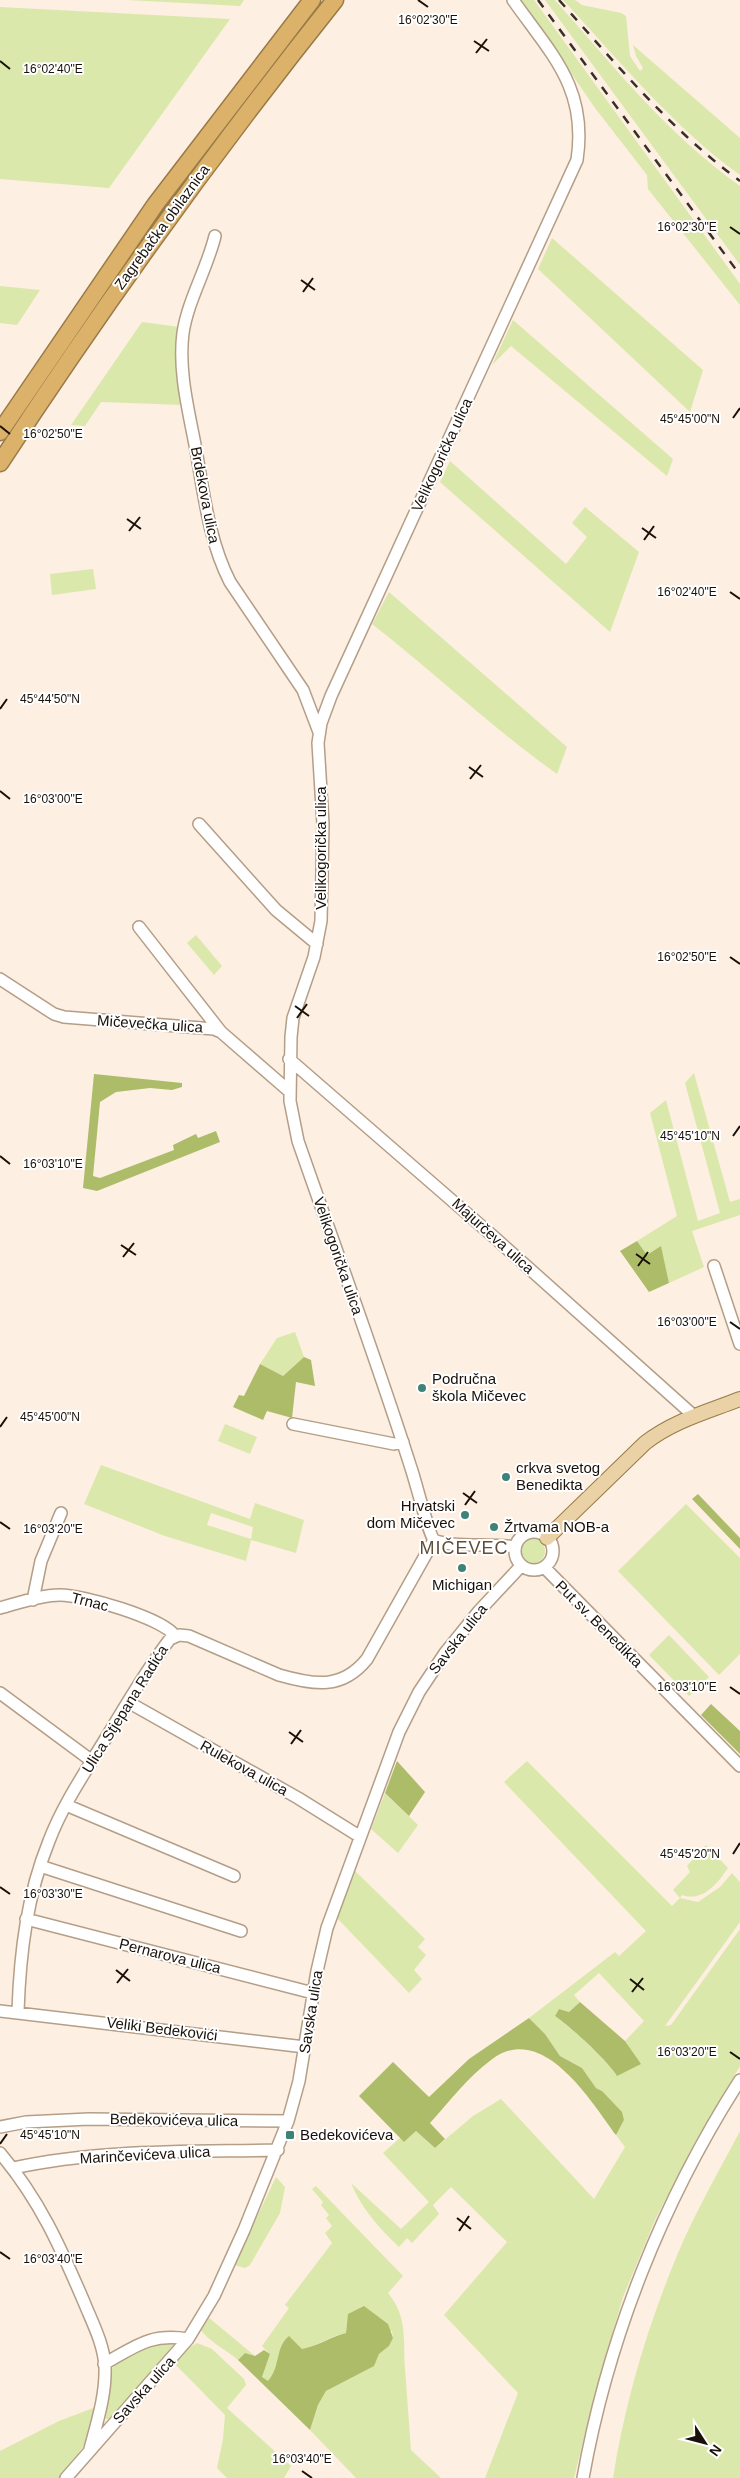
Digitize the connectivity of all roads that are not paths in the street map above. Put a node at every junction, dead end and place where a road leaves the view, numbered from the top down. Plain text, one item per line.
1 (312, 0) edge
2 (335, 0) edge
3 (513, 0) edge
4 (215, 236) dead end
5 (0, 432) edge
6 (0, 463) edge
7 (319, 733) junction
8 (199, 824) dead end
9 (138, 926) dead end
10 (318, 944) junction
11 (2, 985) edge
12 (221, 1032) junction
13 (289, 1059) junction
14 (289, 1091) junction
15 (714, 1266) dead end
16 (740, 1344) edge
17 (740, 1399) edge
18 (694, 1416) junction
19 (293, 1424) dead end
20 (403, 1442) junction
21 (61, 1513) dead end
22 (548, 1538) junction
23 (434, 1540) junction
24 (515, 1547) junction
25 (521, 1566) junction
26 (544, 1567) junction
27 (33, 1600) junction
28 (0, 1608) edge
29 (175, 1636) junction
30 (0, 1693) edge
31 (128, 1702) junction
32 (92, 1761) junction
33 (740, 1766) edge
34 (66, 1805) junction
35 (359, 1836) junction
36 (40, 1866) junction
37 (234, 1876) dead end
38 (26, 1919) junction
39 (241, 1931) dead end
40 (313, 1993) junction
41 (0, 2010) edge
42 (18, 2011) junction
43 (0, 2017) edge
44 (305, 2047) junction
45 (740, 2080) edge
46 (288, 2121) junction
47 (0, 2127) edge
48 (278, 2150) junction
49 (0, 2153) edge
50 (13, 2168) junction
51 (188, 2339) junction
52 (104, 2364) junction
53 (89, 2451) junction
54 (66, 2478) edge
55 (583, 2478) edge

1 - 5 highway, Zagrebačka obilaznica
2 - 6 highway, Zagrebačka obilaznica
3 - 7 street, Velikogorička ulica
4 - 7 street, Brdekova ulica
7 - 10 street, Velikogorička ulica
8 - 10 street
9 - 12 street
10 - 13 street, Velikogorička ulica
11 - 12 street, Mičevečka ulica
12 - 14 street, Mičevečka ulica
13 - 14 street, Velikogorička ulica
13 - 18 street, Majurčeva ulica
14 - 20 street, Velikogorička ulica
15 - 16 street
17 - 18 main road
18 - 22 main road
19 - 20 street
20 - 23 street, Velikogorička ulica
21 - 27 street
22 - 24 street
22 - 26 street
23 - 24 street
23 - 29 street, Ulica Stjepana Radića
24 - 25 street
25 - 26 street
25 - 35 street, Savska ulica
26 - 33 street, Put sv. Benedikta
27 - 28 street, Trnac
27 - 29 street, Trnac
29 - 31 street, Ulica Stjepana Radića
30 - 32 street
31 - 32 street, Ulica Stjepana Radića
31 - 35 street, Rulekova ulica
32 - 34 street, Ulica Stjepana Radića
34 - 36 street, Ulica Stjepana Radića
34 - 37 street
35 - 40 street, Savska ulica
36 - 38 street, Ulica Stjepana Radića
36 - 39 street
38 - 40 street, Pernarova ulica
38 - 42 street, Ulica Stjepana Radića
40 - 44 street, Savska ulica
41 - 42 street, Veliki Bedekovići
42 - 43 street
42 - 44 street, Veliki Bedekovići
44 - 46 street, Savska ulica
45 - 55 street
46 - 47 street, Bedekovićeva ulica
46 - 48 street, Savska ulica
48 - 50 street, Marinčevićeva ulica
48 - 51 street, Savska ulica
49 - 50 street
50 - 52 street
51 - 52 street
51 - 53 street, Savska ulica
52 - 53 street
53 - 54 street

